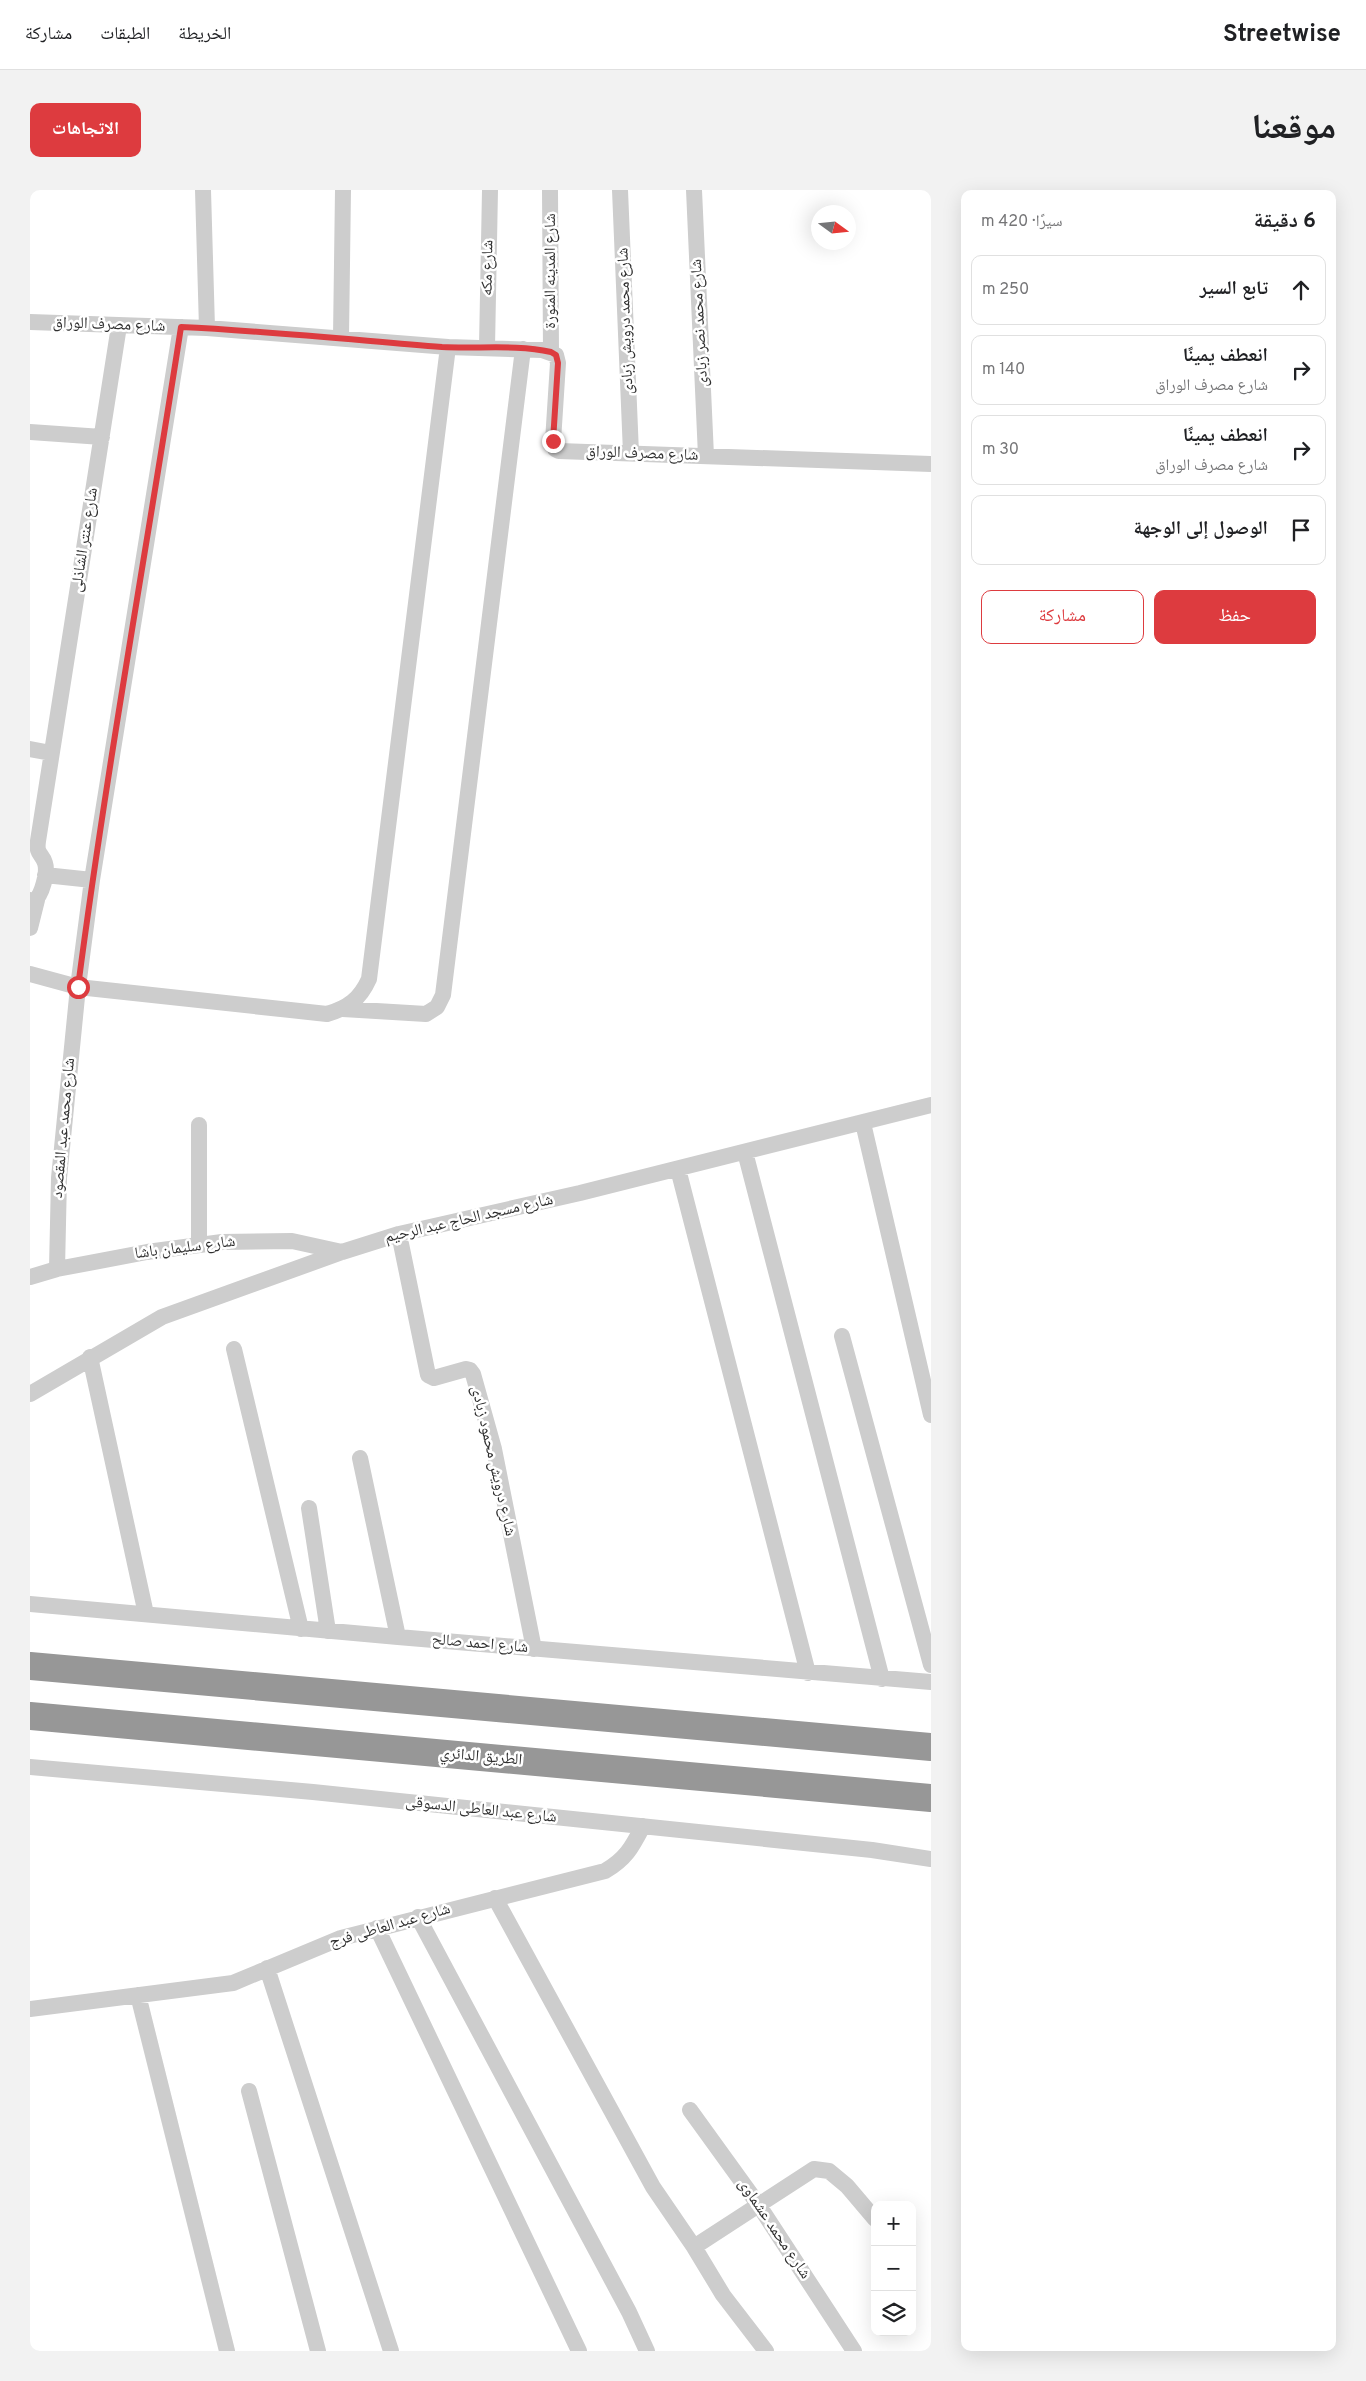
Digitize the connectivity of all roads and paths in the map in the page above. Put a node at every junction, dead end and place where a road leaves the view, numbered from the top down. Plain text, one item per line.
1 (203, 190) edge
2 (343, 190) edge
3 (490, 190) edge
4 (550, 190) edge
5 (620, 190) edge
6 (694, 190) edge
7 (30, 322) edge
8 (119, 326) junction
9 (181, 327) junction
10 (207, 328) junction
11 (340, 337) junction
12 (448, 347) junction
13 (486, 347) junction
14 (523, 349) junction
15 (551, 352) junction
16 (30, 432) edge
17 (102, 437) junction
18 (631, 453) junction
19 (706, 456) junction
20 (931, 464) edge
21 (30, 750) edge
22 (51, 753) junction
23 (45, 874) junction
24 (92, 880) junction
25 (34, 900) edge
26 (30, 928) edge
27 (30, 974) edge
28 (78, 987) junction
29 (343, 1009) junction
30 (931, 1105) edge
31 (863, 1123) junction
32 (200, 1125) dead end
33 (745, 1152) junction
34 (678, 1169) junction
35 (399, 1234) junction
36 (199, 1245) junction
37 (342, 1252) junction
38 (58, 1269) junction
39 (30, 1277) edge
40 (842, 1336) dead end
41 (234, 1349) dead end
42 (90, 1357) junction
43 (30, 1394) edge
44 (931, 1415) edge
45 (360, 1458) dead end
46 (309, 1508) dead end
47 (30, 1604) edge
48 (146, 1614) junction
49 (301, 1629) junction
50 (328, 1631) junction
51 (398, 1637) junction
52 (534, 1649) junction
53 (931, 1665) edge
54 (30, 1666) edge
55 (808, 1673) junction
56 (882, 1679) junction
57 (931, 1682) edge
58 (30, 1716) edge
59 (931, 1747) edge
60 (30, 1767) edge
61 (931, 1798) edge
62 (643, 1826) junction
63 (931, 1859) edge
64 (495, 1898) junction
65 (418, 1917) junction
66 (377, 1928) junction
67 (267, 1968) junction
68 (138, 1995) junction
69 (30, 2009) edge
70 (249, 2091) dead end
71 (690, 2110) dead end
72 (758, 2204) junction
73 (871, 2214) edge
74 (694, 2246) junction
75 (227, 2351) edge
76 (318, 2351) edge
77 (391, 2351) edge
78 (579, 2351) edge
79 (647, 2351) edge
80 (766, 2351) edge
81 (854, 2351) edge

1 - 10 street
2 - 11 street
3 - 13 street, شارع مكه
4 - 15 street, شارع المدينه المنورة
5 - 18 street, شارع محمد درويش زبادى
6 - 19 street, شارع محمد نصر زبادى
7 - 8 street, شارع مصرف الوراق
8 - 9 street, شارع مصرف الوراق
8 - 17 street, شارع عنتر الشاذلى
9 - 10 street, شارع مصرف الوراق
9 - 24 street, شارع محمد عبد المقصود
10 - 11 street, شارع مصرف الوراق
11 - 12 street, شارع مصرف الوراق
12 - 13 street, شارع مصرف الوراق
12 - 29 street
13 - 14 street, شارع مصرف الوراق
14 - 15 street, شارع مصرف الوراق
14 - 29 street
15 - 18 street, شارع مصرف الوراق
16 - 17 street
17 - 22 street, شارع عنتر الشاذلى
18 - 19 street, شارع مصرف الوراق
19 - 20 street, شارع مصرف الوراق
21 - 22 street
22 - 23 street, شارع عنتر الشاذلى
23 - 24 street
23 - 25 street
24 - 28 street, شارع محمد عبد المقصود
25 - 26 street
27 - 28 street
28 - 29 street
28 - 38 street, شارع محمد عبد المقصود
30 - 31 street, شارع مسجد الحاج عبد الرحيم
31 - 33 street, شارع مسجد الحاج عبد الرحيم
31 - 44 street
32 - 36 street
33 - 34 street, شارع مسجد الحاج عبد الرحيم
33 - 56 street
34 - 35 street, شارع مسجد الحاج عبد الرحيم
34 - 55 street
35 - 37 street, شارع مسجد الحاج عبد الرحيم
35 - 52 street, شارع درويش محمود زبادى
36 - 37 street, شارع سليمان باشا
36 - 38 street, شارع سليمان باشا
37 - 42 street, شارع مسجد الحاج عبد الرحيم
38 - 39 street, شارع سليمان باشا
40 - 53 street
41 - 49 street
42 - 43 street, شارع مسجد الحاج عبد الرحيم
42 - 48 street
45 - 51 street
46 - 50 street
47 - 48 street, شارع احمد صالح
48 - 49 street, شارع احمد صالح
49 - 50 street, شارع احمد صالح
50 - 51 street, شارع احمد صالح
51 - 52 street, شارع احمد صالح
52 - 55 street, شارع احمد صالح
54 - 59 highway
55 - 56 street, شارع احمد صالح
56 - 57 street, شارع احمد صالح
58 - 61 highway, الطريق الدائري
60 - 62 street, شارع عبد العاطى الدسوقى
62 - 63 street, شارع عبد العاطى الدسوقى
62 - 64 street, شارع عبد العاطى فرج
64 - 65 street, شارع عبد العاطى فرج
64 - 74 street
65 - 66 street, شارع عبد العاطى فرج
65 - 79 street
66 - 67 street, شارع عبد العاطى فرج
66 - 78 street
67 - 68 street, شارع عبد العاطى فرج
67 - 77 street
68 - 69 street, شارع عبد العاطى فرج
68 - 75 street
70 - 76 street
71 - 72 street, شارع محمد عشماوى
72 - 73 street
72 - 74 street
72 - 81 street, شارع محمد عشماوى
74 - 80 street

